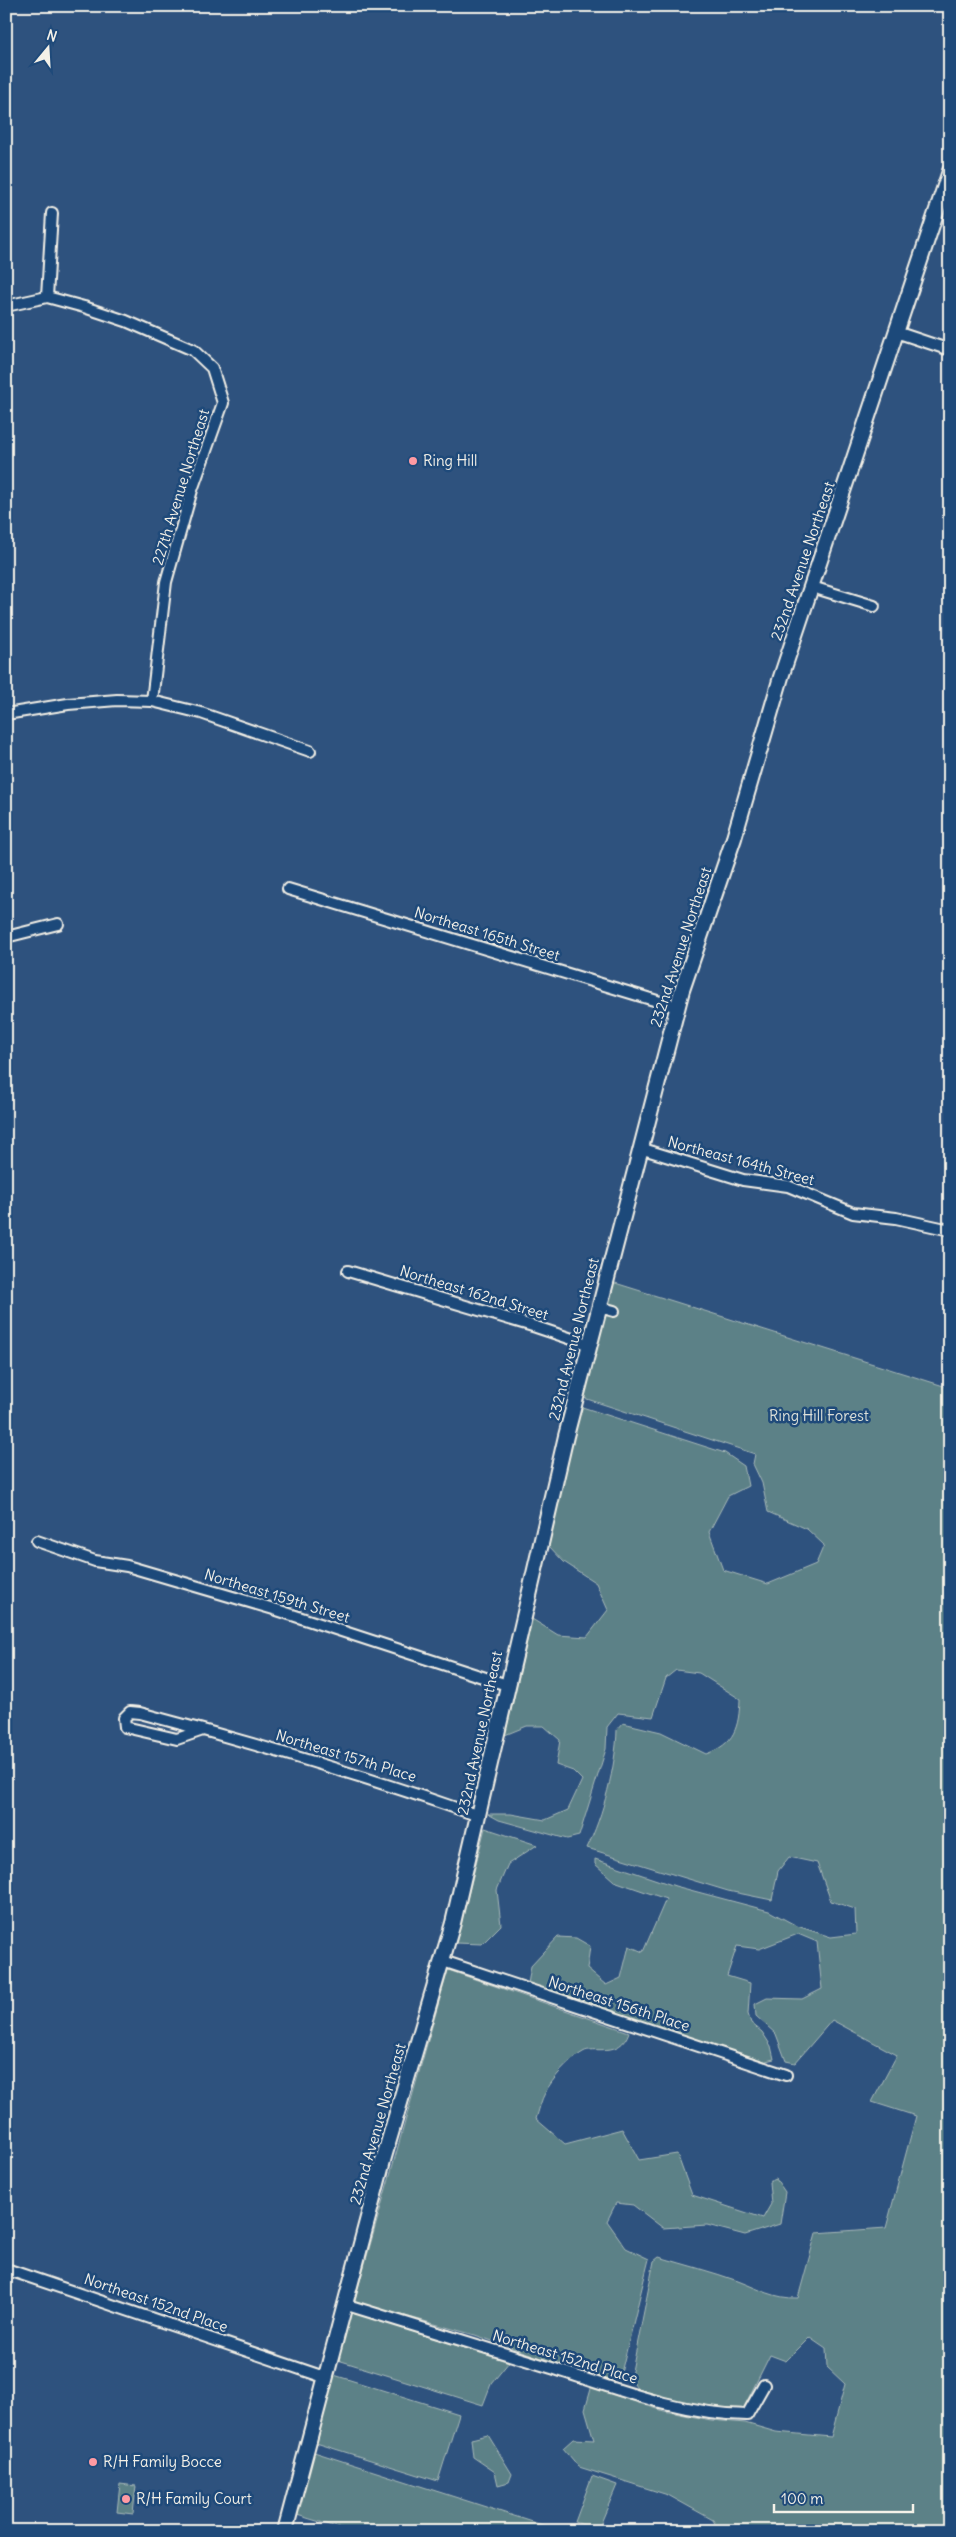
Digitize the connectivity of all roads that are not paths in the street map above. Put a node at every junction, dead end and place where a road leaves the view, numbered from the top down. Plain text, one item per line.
1 (950, 171) edge
2 (52, 213) dead end
3 (48, 297) junction
4 (6, 306) edge
5 (896, 332) junction
6 (950, 350) edge
7 (812, 587) junction
8 (874, 606) dead end
9 (152, 701) junction
10 (6, 714) edge
11 (310, 751) dead end
12 (288, 889) dead end
13 (58, 924) dead end
14 (6, 937) edge
15 (677, 1007) junction
16 (640, 1148) junction
17 (950, 1230) edge
18 (348, 1271) dead end
19 (599, 1307) junction
20 (614, 1311) dead end
21 (590, 1345) junction
22 (37, 1541) dead end
23 (507, 1685) junction
24 (203, 1730) junction
25 (479, 1816) junction
26 (443, 1961) junction
27 (786, 2076) dead end
28 (6, 2269) edge
29 (344, 2304) junction
30 (324, 2377) junction
31 (764, 2385) dead end
32 (284, 2531) edge

1 - 5 street, 232nd Avenue Northeast
2 - 3 street
3 - 4 street
3 - 9 street, 227th Avenue Northeast
5 - 6 street
5 - 7 street, 232nd Avenue Northeast
7 - 8 street
7 - 15 street, 232nd Avenue Northeast
9 - 10 street
9 - 11 street
12 - 15 street, Northeast 165th Street
13 - 14 street
15 - 16 street, 232nd Avenue Northeast
16 - 17 street, Northeast 164th Street
16 - 19 street, 232nd Avenue Northeast
18 - 21 street, Northeast 162nd Street
19 - 20 street
19 - 21 street, 232nd Avenue Northeast
21 - 23 street, 232nd Avenue Northeast
22 - 23 street, Northeast 159th Street
23 - 25 street, 232nd Avenue Northeast
24 - 24 street, Northeast 157th Place
24 - 25 street, Northeast 157th Place
25 - 26 street, 232nd Avenue Northeast
26 - 27 street, Northeast 156th Place
26 - 29 street, 232nd Avenue Northeast
28 - 30 street, Northeast 152nd Place
29 - 30 street, 232nd Avenue Northeast
29 - 31 street, Northeast 152nd Place
30 - 32 street, 232nd Avenue Northeast

